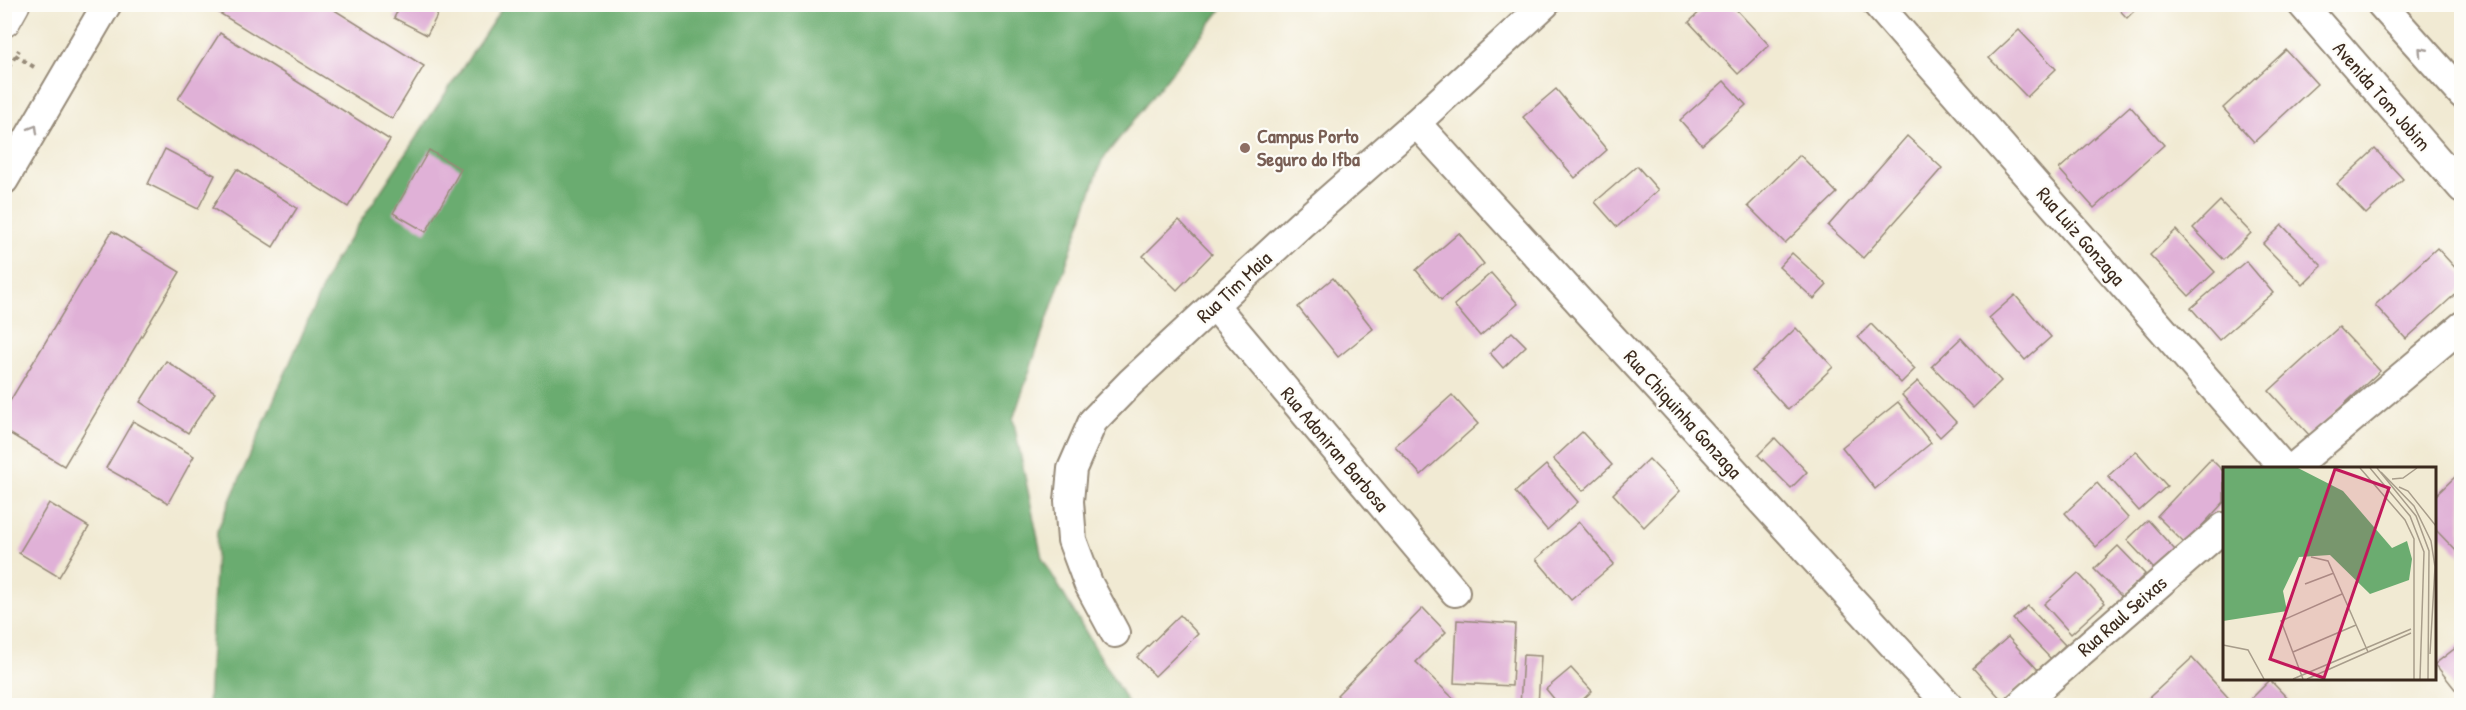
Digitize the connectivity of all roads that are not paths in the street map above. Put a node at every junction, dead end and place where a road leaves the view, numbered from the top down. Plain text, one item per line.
1 (13, 4) edge
2 (106, 4) edge
3 (1545, 4) edge
4 (1877, 4) edge
5 (2302, 4) edge
6 (2381, 4) edge
7 (4, 20) edge
8 (2462, 94) edge
9 (1416, 123) junction
10 (4, 180) edge
11 (2462, 188) edge
12 (1214, 305) junction
13 (2462, 326) edge
14 (2283, 467) edge
15 (2294, 467) edge
16 (2223, 528) edge
17 (1455, 592) dead end
18 (1115, 633) dead end
19 (1949, 705) edge
20 (2019, 705) edge

1 - 7 main road
10 -> 2 street
3 - 9 street, Rua Tim Maia
4 - 14 street, Rua Luiz Gonzaga
5 - 11 street, Avenida Tom Jobim
8 -> 6 street
9 - 12 street, Rua Tim Maia
9 - 19 street, Rua Chiquinha Gonzaga
12 - 17 street, Rua Adoniran Barbosa
12 - 18 street, Rua Tim Maia
13 - 15 street
16 - 20 street, Rua Raul Seixas

